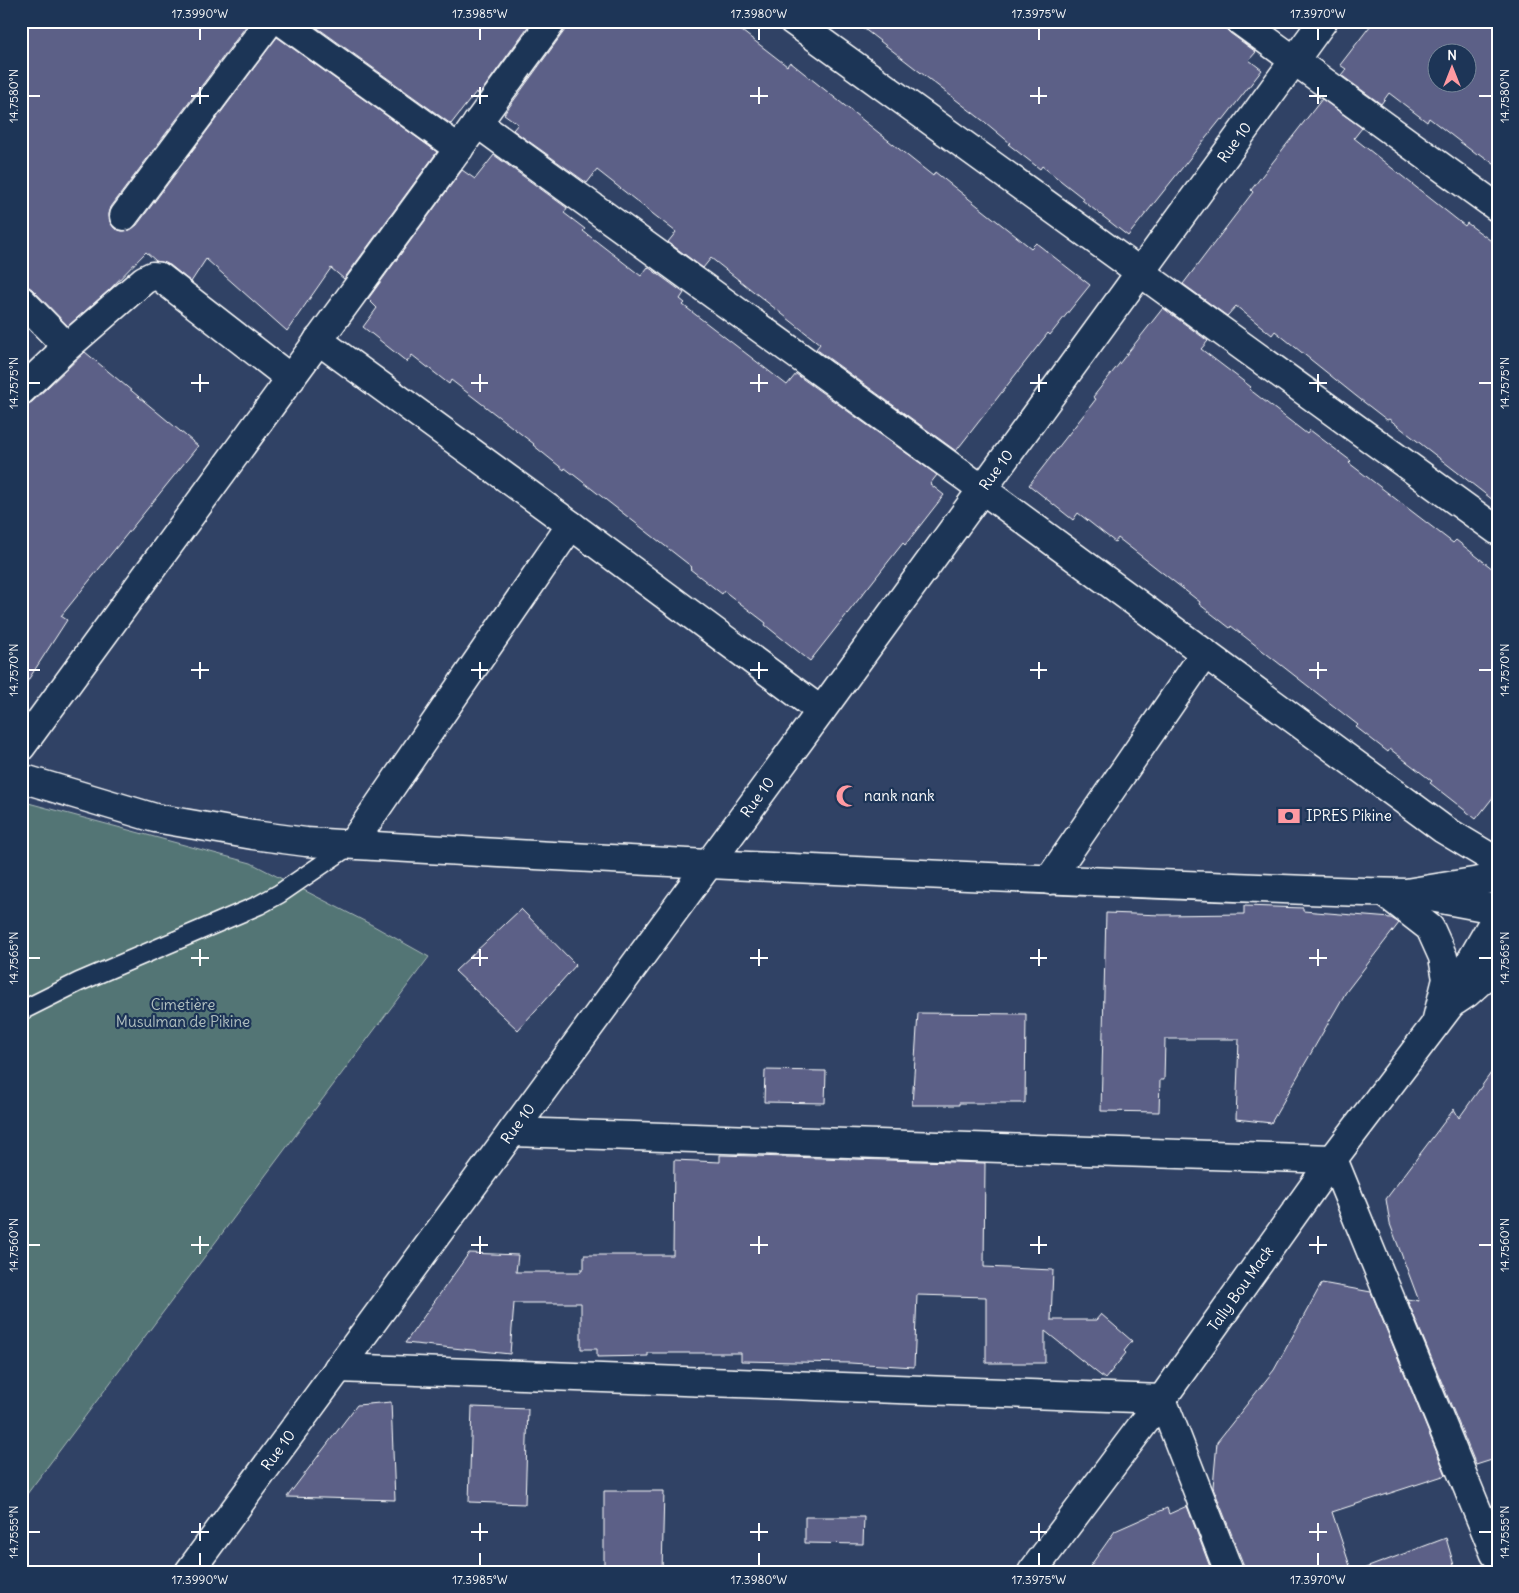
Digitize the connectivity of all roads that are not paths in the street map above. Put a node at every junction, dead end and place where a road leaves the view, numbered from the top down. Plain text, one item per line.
1 (270, 21) edge
2 (281, 21) edge
3 (552, 21) edge
4 (793, 21) edge
5 (1240, 21) edge
6 (1323, 21) edge
7 (1295, 61) junction
8 (477, 123) junction
9 (459, 149) junction
10 (1498, 208) edge
11 (124, 216) dead end
12 (1140, 272) junction
13 (21, 300) edge
14 (318, 340) junction
15 (68, 347) junction
16 (290, 379) junction
17 (21, 391) edge
18 (982, 489) junction
19 (571, 525) junction
20 (1498, 531) edge
21 (1205, 653) junction
22 (821, 711) junction
23 (21, 746) edge
24 (21, 778) edge
25 (352, 844) junction
26 (1498, 862) edge
27 (709, 864) junction
28 (1498, 879) edge
29 (1049, 880) junction
30 (1395, 893) junction
31 (1497, 912) edge
32 (1498, 964) edge
33 (21, 1011) edge
34 (1443, 1014) junction
35 (512, 1132) junction
36 (1333, 1159) junction
37 (338, 1368) junction
38 (1162, 1399) junction
39 (1493, 1558) edge
40 (189, 1572) edge
41 (1032, 1572) edge
42 (1229, 1572) edge

1 - 11 street
2 - 9 street
3 - 8 street
4 - 12 street
5 - 7 street
6 - 7 street, Rue 10
7 - 10 street
7 - 12 street, Rue 10
8 - 9 street
8 - 18 street
9 - 14 street
12 - 18 street, Rue 10
12 - 20 street
13 - 15 street
14 - 16 street
14 - 19 street
15 - 16 street
15 - 17 street
16 - 23 street
18 - 21 street
18 - 22 street, Rue 10
19 - 22 street
19 - 25 street
21 - 26 street
21 - 29 street
22 - 27 street, Rue 10
24 - 25 street
25 - 27 street
25 - 33 lane
27 - 29 street
27 - 35 street, Rue 10
28 - 30 street
28 - 31 street
29 - 30 street
30 - 31 street
30 - 34 street
31 - 34 street, Tally Bou Mack
32 - 34 street, Tally Bou Mack
34 - 36 street, Tally Bou Mack
35 - 36 street
35 - 37 street, Rue 10
36 - 38 street, Tally Bou Mack
36 - 39 street
37 - 38 street
37 - 40 street, Rue 10
38 - 41 street, Tally Bou Mack
38 - 42 street

